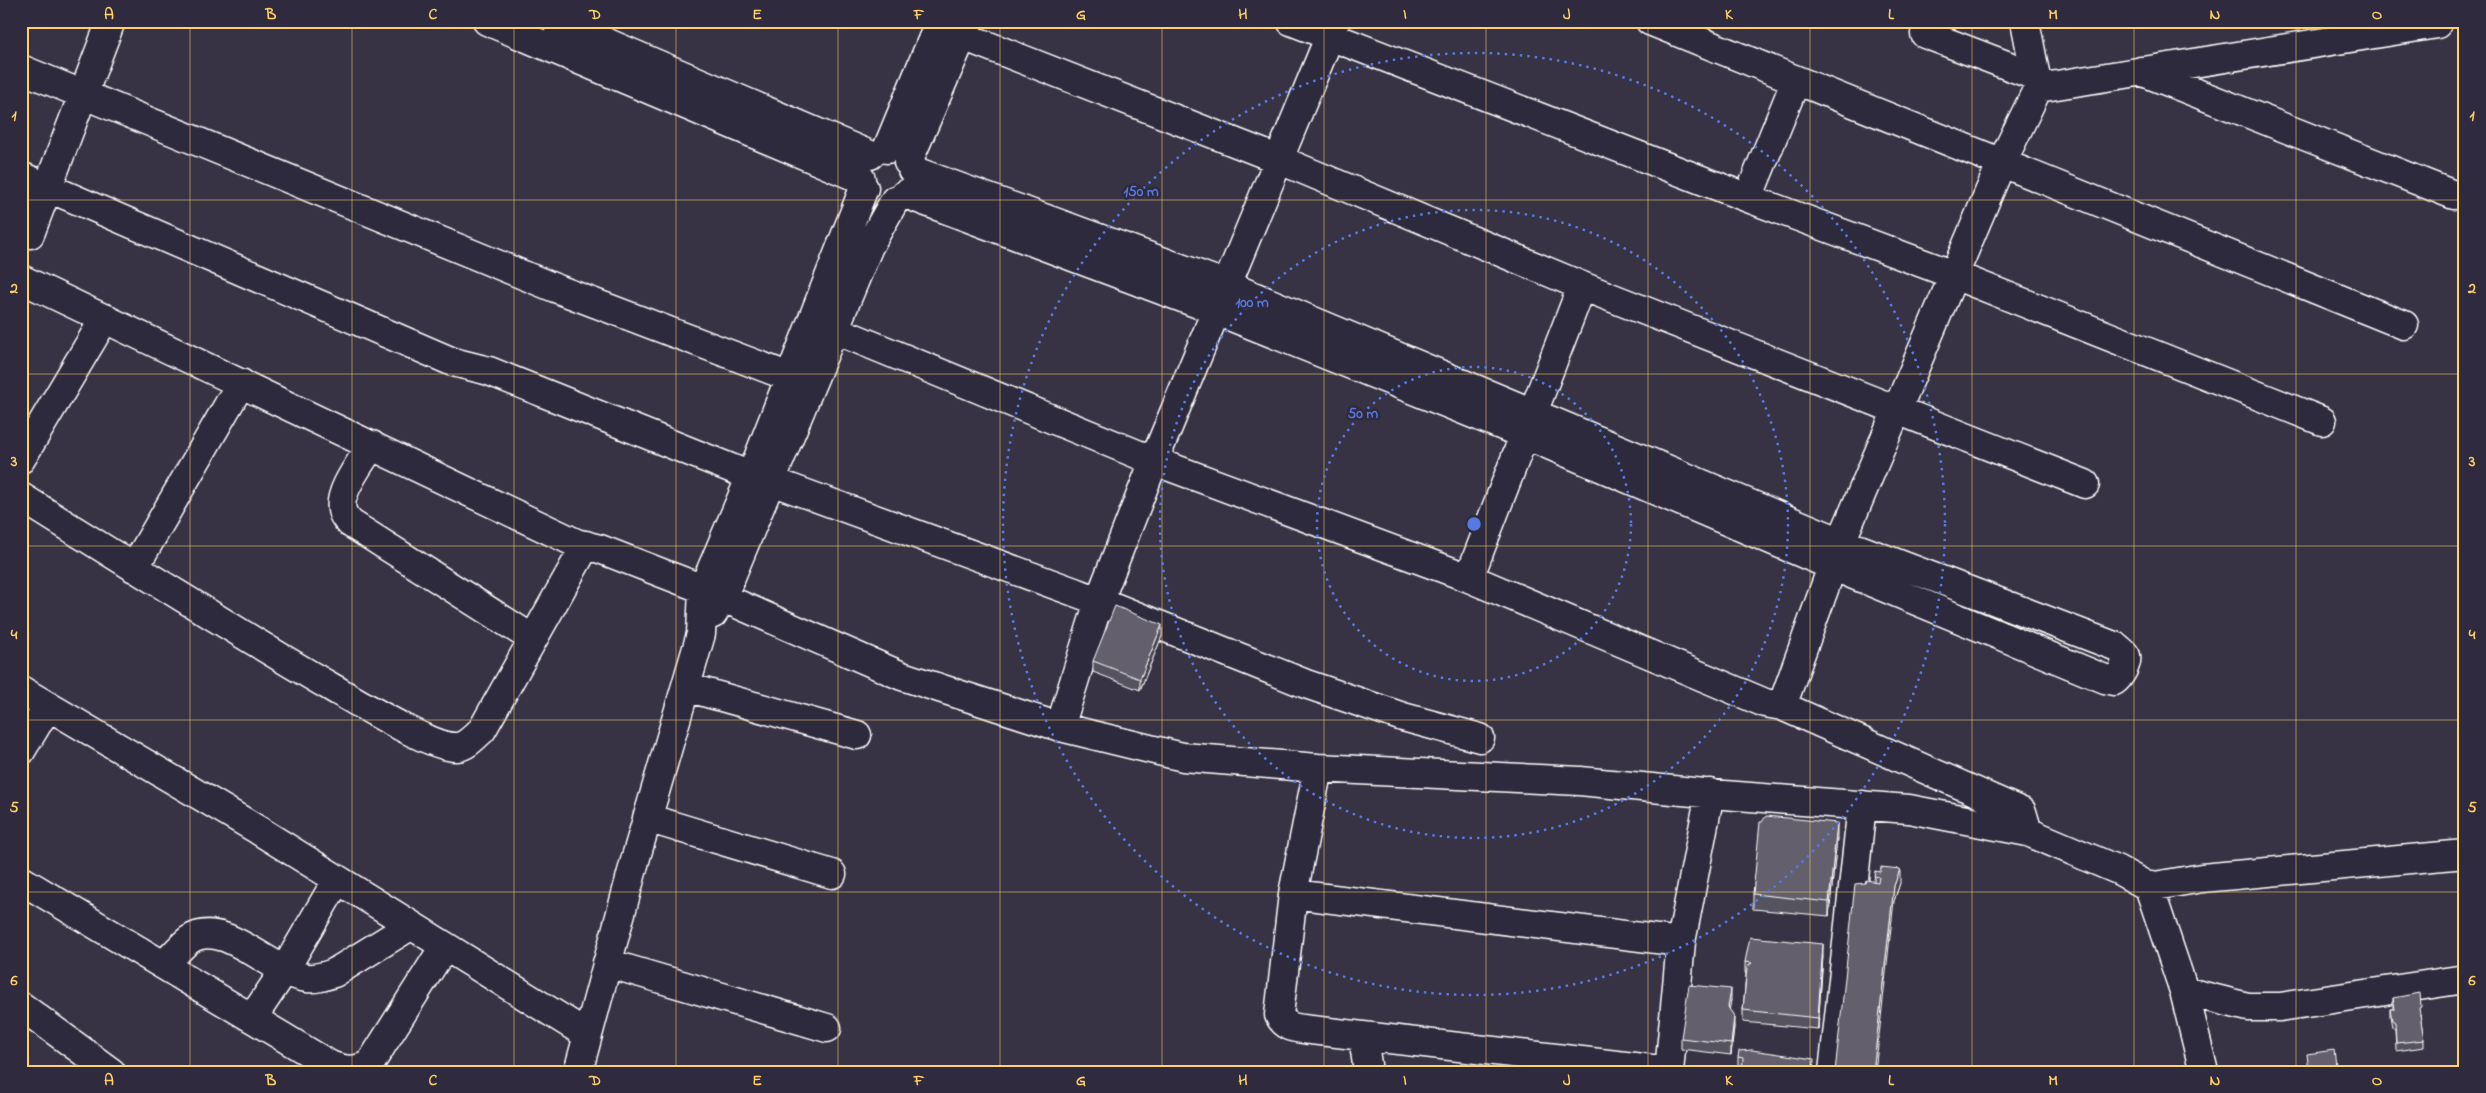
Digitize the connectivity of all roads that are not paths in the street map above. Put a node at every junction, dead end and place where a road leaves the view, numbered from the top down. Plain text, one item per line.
1 (111, 21) edge
2 (487, 21) edge
3 (556, 21) edge
4 (940, 21) edge
5 (1291, 21) edge
6 (1650, 21) edge
7 (2025, 21) edge
8 (2437, 24) dead end
9 (966, 28) edge
10 (2371, 28) edge
11 (1333, 29) edge
12 (1926, 34) dead end
13 (21, 69) edge
14 (2140, 71) junction
15 (1796, 80) junction
16 (2036, 82) junction
17 (82, 95) junction
18 (1280, 160) junction
19 (2001, 164) junction
20 (888, 175) junction
21 (21, 176) edge
22 (46, 187) junction
23 (2454, 195) dead end
24 (1748, 198) junction
25 (30, 234) dead end
26 (1954, 275) junction
27 (21, 279) edge
28 (1227, 285) junction
29 (1582, 286) junction
30 (1217, 310) junction
31 (104, 318) junction
32 (2404, 325) dead end
33 (833, 330) junction
34 (800, 381) junction
35 (241, 383) junction
36 (1899, 409) junction
37 (2322, 422) dead end
38 (1528, 424) junction
39 (372, 446) junction
40 (21, 459) edge
41 (1154, 461) junction
42 (761, 479) junction
43 (2085, 484) dead end
44 (21, 497) edge
45 (586, 545) junction
46 (1836, 554) junction
47 (134, 568) junction
48 (1469, 578) junction
49 (712, 593) junction
50 (1100, 601) junction
51 (533, 639) junction
52 (686, 687) junction
53 (21, 690) edge
54 (48, 706) junction
55 (1782, 706) junction
56 (1060, 727) junction
57 (857, 735) dead end
58 (1480, 738) dead end
59 (21, 751) edge
60 (1318, 768) junction
61 (1710, 793) junction
62 (1862, 805) junction
63 (647, 818) junction
64 (2028, 832) junction
65 (2465, 854) edge
66 (832, 874) dead end
67 (21, 880) edge
68 (337, 880) junction
69 (2149, 887) junction
70 (1293, 894) junction
71 (410, 926) junction
72 (1681, 942) junction
73 (444, 947) junction
74 (607, 963) junction
75 (164, 965) junction
76 (284, 971) junction
77 (2465, 979) edge
78 (2184, 991) junction
79 (21, 1006) edge
80 (253, 1017) junction
81 (827, 1028) dead end
82 (588, 1035) junction
83 (1363, 1036) junction
84 (1669, 1071) edge
85 (111, 1072) edge
86 (578, 1072) edge
87 (1368, 1072) edge
88 (1834, 1072) edge
89 (2204, 1072) edge

1 - 17 street
2 - 20 street
3 - 20 street
4 - 20 street
5 - 11 street
6 - 15 street
7 - 16 street
8 - 10 street
9 - 18 street
9 - 20 street
10 - 14 street
11 - 18 street
11 - 24 street
12 - 16 street
13 - 17 street
14 - 16 street
14 - 23 street
15 - 19 street
15 - 24 street
16 - 19 street
17 - 22 street
17 - 34 street
18 - 28 street
18 - 29 street
19 - 26 street
19 - 32 street
20 - 28 street
20 - 30 street
20 - 33 street
20 - 34 street
21 - 22 street
22 - 25 street
22 - 42 street
24 - 26 street
26 - 36 street
26 - 37 street
27 - 31 street
28 - 30 street
28 - 38 street
29 - 36 street
29 - 38 street
30 - 38 street
30 - 41 street
31 - 35 street
31 - 40 street
33 - 34 street
33 - 41 street
34 - 42 street
35 - 39 street
35 - 47 street
36 - 43 street
36 - 46 street
38 - 46 street
38 - 48 street
39 - 45 street
39 - 51 street
41 - 48 street
41 - 50 street
42 - 49 street
42 - 50 street
44 - 47 street
45 - 49 street
45 - 51 street
46 - 46 street
46 - 55 street
47 - 51 street
48 - 55 street
49 - 52 street
49 - 56 street
50 - 56 street
50 - 58 street
52 - 57 street
52 - 63 street
53 - 54 street
54 - 59 street
54 - 68 street
55 - 64 street
56 - 60 street
60 - 61 street
60 - 70 street
61 - 62 street
61 - 72 street
62 - 64 street
62 - 88 street
63 - 66 street
63 - 74 street
64 - 69 street
65 - 69 street
67 - 75 street
68 - 71 street
68 - 76 street
69 - 78 street
70 - 72 street
70 - 83 street
71 - 73 street
71 - 76 street
72 - 84 street
73 - 80 street
73 - 82 street
74 - 81 street
74 - 82 street
75 - 76 street
75 - 80 street
76 - 80 street
77 - 78 street
78 - 89 street
79 - 85 street
82 - 86 street
83 - 84 street
83 - 87 street

